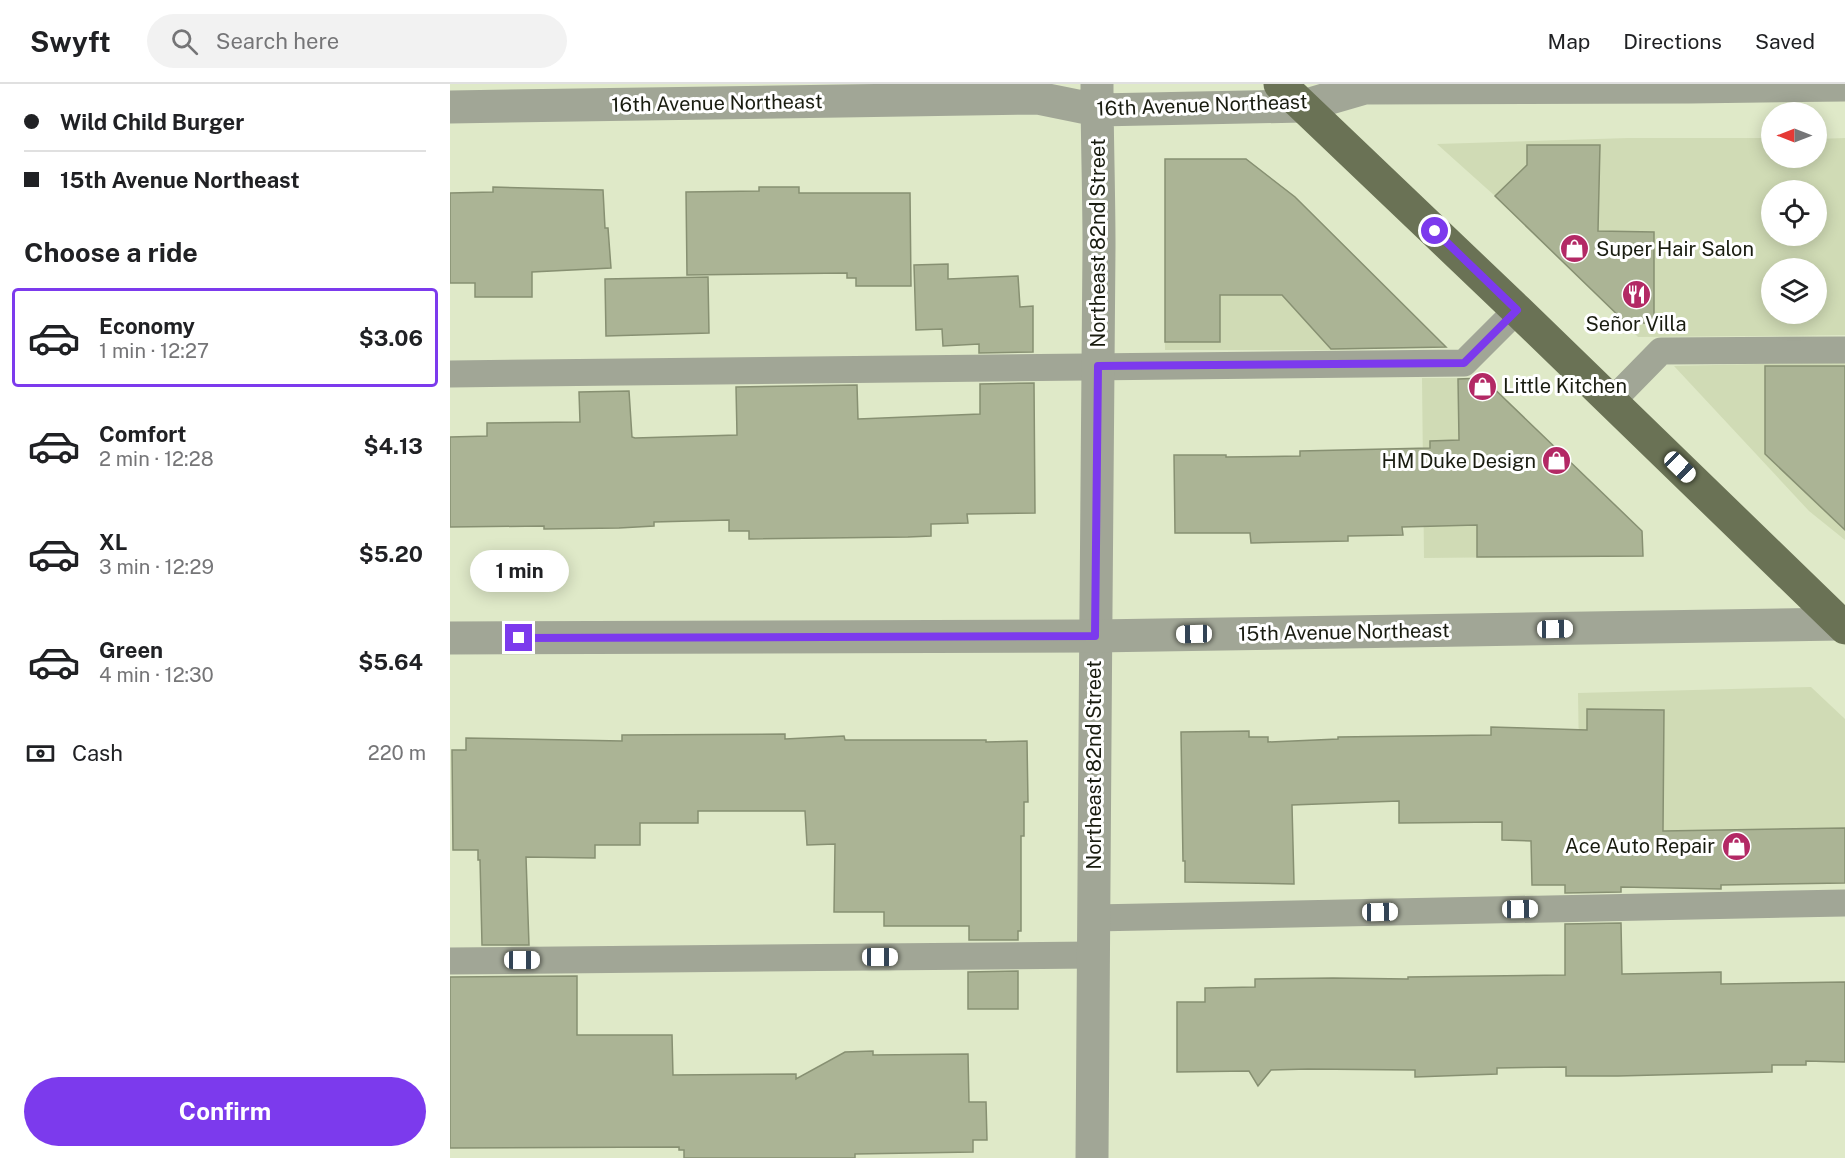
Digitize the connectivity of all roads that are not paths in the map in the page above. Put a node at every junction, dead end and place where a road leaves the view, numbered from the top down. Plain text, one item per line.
1 (1845, 85) edge
2 (1291, 95) edge
3 (1097, 97) edge
4 (450, 107) edge
5 (1517, 310) junction
6 (1845, 350) edge
7 (1098, 366) junction
8 (450, 374) edge
9 (1612, 401) junction
10 (1843, 626) edge
11 (1095, 636) junction
12 (450, 638) edge
13 (1845, 903) edge
14 (1093, 918) junction
15 (1093, 955) junction
16 (450, 961) edge
17 (1092, 1158) edge

1 - 2 street, 16th Avenue Northeast
2 - 3 street, 16th Avenue Northeast
2 - 5 main road
3 - 4 street, 16th Avenue Northeast
3 - 7 street, Northeast 82nd Street
5 - 7 lane
5 - 9 main road
6 - 9 lane
7 - 8 lane
7 - 11 street, Northeast 82nd Street
9 - 10 main road
10 - 11 street, 15th Avenue Northeast
11 - 12 street, 15th Avenue Northeast
11 - 14 street, Northeast 82nd Street
13 - 14 lane
14 - 15 street, Northeast 82nd Street
15 - 16 lane
15 - 17 street, Northeast 82nd Street

